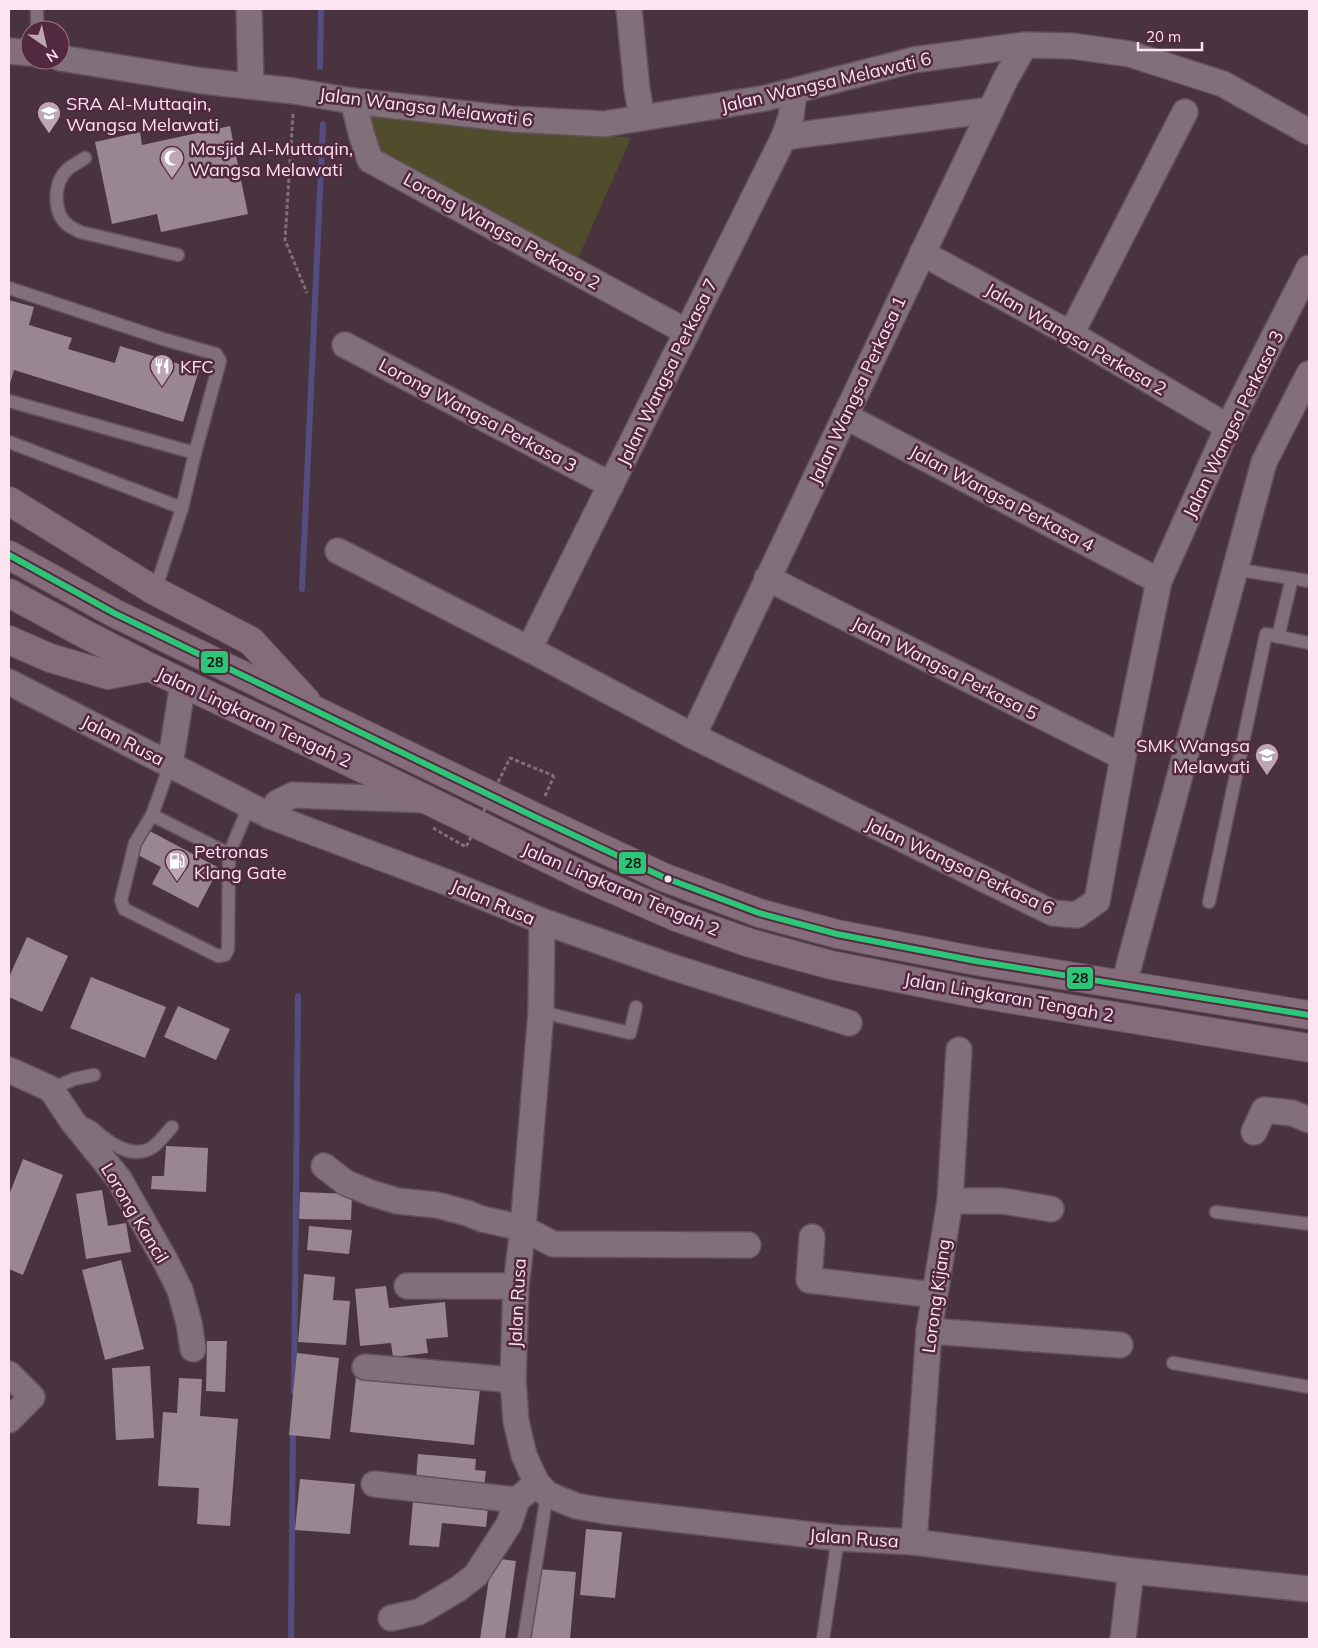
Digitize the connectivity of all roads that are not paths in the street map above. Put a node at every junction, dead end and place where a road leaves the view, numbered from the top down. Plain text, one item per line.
1 (249, 9) edge
2 (629, 9) edge
3 (1025, 45) junction
4 (70, 60) edge
5 (251, 86) junction
6 (794, 92) junction
7 (353, 101) junction
8 (991, 110) junction
9 (1185, 112) dead end
10 (642, 118) junction
11 (1309, 132) edge
12 (784, 137) junction
13 (85, 158) dead end
14 (922, 253) junction
15 (178, 255) dead end
16 (1309, 268) edge
17 (9, 288) edge
18 (687, 332) junction
19 (1071, 334) junction
20 (345, 345) dead end
21 (1309, 374) edge
22 (9, 401) edge
23 (845, 416) junction
24 (1228, 427) junction
25 (9, 442) edge
26 (195, 453) junction
27 (611, 485) junction
28 (9, 501) edge
29 (182, 508) junction
30 (338, 552) dead end
31 (9, 555) edge
32 (1234, 569) junction
33 (768, 578) junction
34 (1292, 578) junction
35 (1159, 581) junction
36 (1309, 581) edge
37 (155, 591) junction
38 (9, 593) edge
39 (1278, 637) junction
40 (9, 640) edge
41 (1309, 643) edge
42 (529, 649) junction
43 (149, 667) junction
44 (9, 682) edge
45 (183, 683) junction
46 (317, 712) junction
47 (693, 736) junction
48 (1123, 758) junction
49 (170, 764) junction
50 (426, 800) junction
51 (259, 811) junction
52 (152, 815) junction
53 (229, 854) junction
54 (1209, 902) dead end
55 (542, 921) junction
56 (1124, 984) junction
57 (636, 1007) dead end
58 (541, 1012) junction
59 (1309, 1015) edge
60 (849, 1022) dead end
61 (1309, 1048) edge
62 (959, 1050) dead end
63 (9, 1070) edge
64 (94, 1075) dead end
65 (51, 1089) junction
66 (1309, 1120) edge
67 (73, 1122) junction
68 (172, 1127) dead end
69 (1254, 1132) dead end
70 (324, 1166) dead end
71 (950, 1201) junction
72 (1051, 1208) dead end
73 (1216, 1212) dead end
74 (1309, 1224) edge
75 (523, 1228) junction
76 (812, 1237) dead end
77 (748, 1245) dead end
78 (407, 1286) dead end
79 (516, 1286) junction
80 (934, 1295) junction
81 (929, 1331) junction
82 (1120, 1345) dead end
83 (192, 1349) dead end
84 (1173, 1363) dead end
85 (364, 1367) dead end
86 (9, 1374) edge
87 (513, 1380) junction
88 (1309, 1387) edge
89 (9, 1420) edge
90 (374, 1484) dead end
91 (542, 1489) junction
92 (517, 1500) junction
93 (838, 1538) junction
94 (914, 1542) junction
95 (1131, 1571) junction
96 (1309, 1589) edge
97 (391, 1618) dead end
98 (524, 1639) edge
99 (823, 1639) edge
100 (1123, 1639) edge

1 - 5 street
2 - 10 street
3 - 6 street, Jalan Wangsa Melawati 6
3 - 8 street, Jalan Wangsa Perkasa 1
3 - 11 street, Jalan Wangsa Melawati 6
4 - 5 street, Jalan Wangsa Melawati 6
5 - 7 street, Jalan Wangsa Melawati 6
6 - 10 street, Jalan Wangsa Melawati 6
6 - 12 street, Jalan Wangsa Perkasa 7
7 - 10 street, Jalan Wangsa Melawati 6
7 - 18 street, Lorong Wangsa Perkasa 2
8 - 12 street
8 - 14 street, Jalan Wangsa Perkasa 1
9 - 19 street
12 - 18 street, Jalan Wangsa Perkasa 7
13 - 15 lane
14 - 19 street, Jalan Wangsa Perkasa 2
14 - 23 street, Jalan Wangsa Perkasa 1
16 - 24 street, Jalan Wangsa Perkasa 3
17 - 26 lane
18 - 27 street, Jalan Wangsa Perkasa 7
19 - 24 street, Jalan Wangsa Perkasa 2
20 - 27 street, Lorong Wangsa Perkasa 3
21 - 32 street
22 - 26 lane
23 - 33 street, Jalan Wangsa Perkasa 1
23 - 35 street, Jalan Wangsa Perkasa 4
24 - 35 street, Jalan Wangsa Perkasa 3
25 - 29 lane
26 - 29 lane
27 - 42 street, Jalan Wangsa Perkasa 7
28 - 37 highway
29 - 37 lane
30 - 42 street
31 - 46 highway, Jalan Lingkaran Tengah 2
32 - 34 lane
32 - 56 street
33 - 47 street, Jalan Wangsa Perkasa 1
33 - 48 street, Jalan Wangsa Perkasa 5
34 - 36 lane
34 - 39 lane
35 - 48 street, Jalan Wangsa Perkasa 6
37 - 46 highway
38 - 43 highway, Jalan Lingkaran Tengah 2
39 - 41 lane
39 - 54 lane
40 - 43 highway
42 - 47 street
43 - 45 highway, Jalan Lingkaran Tengah 2
44 - 49 street, Jalan Rusa
45 - 49 street
45 - 50 highway, Jalan Lingkaran Tengah 2
46 - 56 highway, Jalan Lingkaran Tengah 2
47 - 48 street, Jalan Wangsa Perkasa 6
49 - 51 street, Jalan Rusa
49 - 52 lane
50 - 51 street
50 - 61 highway, Jalan Lingkaran Tengah 2
51 - 53 lane
51 - 55 street, Jalan Rusa
52 - 53 lane
52 - 53 lane
55 - 58 street, Jalan Rusa
55 - 60 street
56 - 59 highway, Jalan Lingkaran Tengah 2
57 - 58 lane
58 - 75 street, Jalan Rusa
62 - 71 street, Lorong Kijang
63 - 65 street
64 - 65 lane
65 - 67 street, Lorong Kancil
66 - 69 street
67 - 68 lane
67 - 83 street, Lorong Kancil
70 - 75 street
71 - 72 street
71 - 80 street, Lorong Kijang
73 - 74 lane
75 - 77 street
75 - 79 street, Jalan Rusa
76 - 80 street
78 - 79 street
79 - 87 street, Jalan Rusa
80 - 81 street, Lorong Kijang
81 - 82 street
81 - 94 street, Lorong Kijang
84 - 88 lane
85 - 87 street
86 - 89 street
87 - 91 street, Jalan Rusa
90 - 92 street
91 - 92 street
91 - 93 street, Jalan Rusa
91 - 98 lane
92 - 97 street
93 - 94 street, Jalan Rusa
93 - 99 lane
94 - 95 street, Jalan Rusa
95 - 96 street, Jalan Rusa
95 - 100 street

